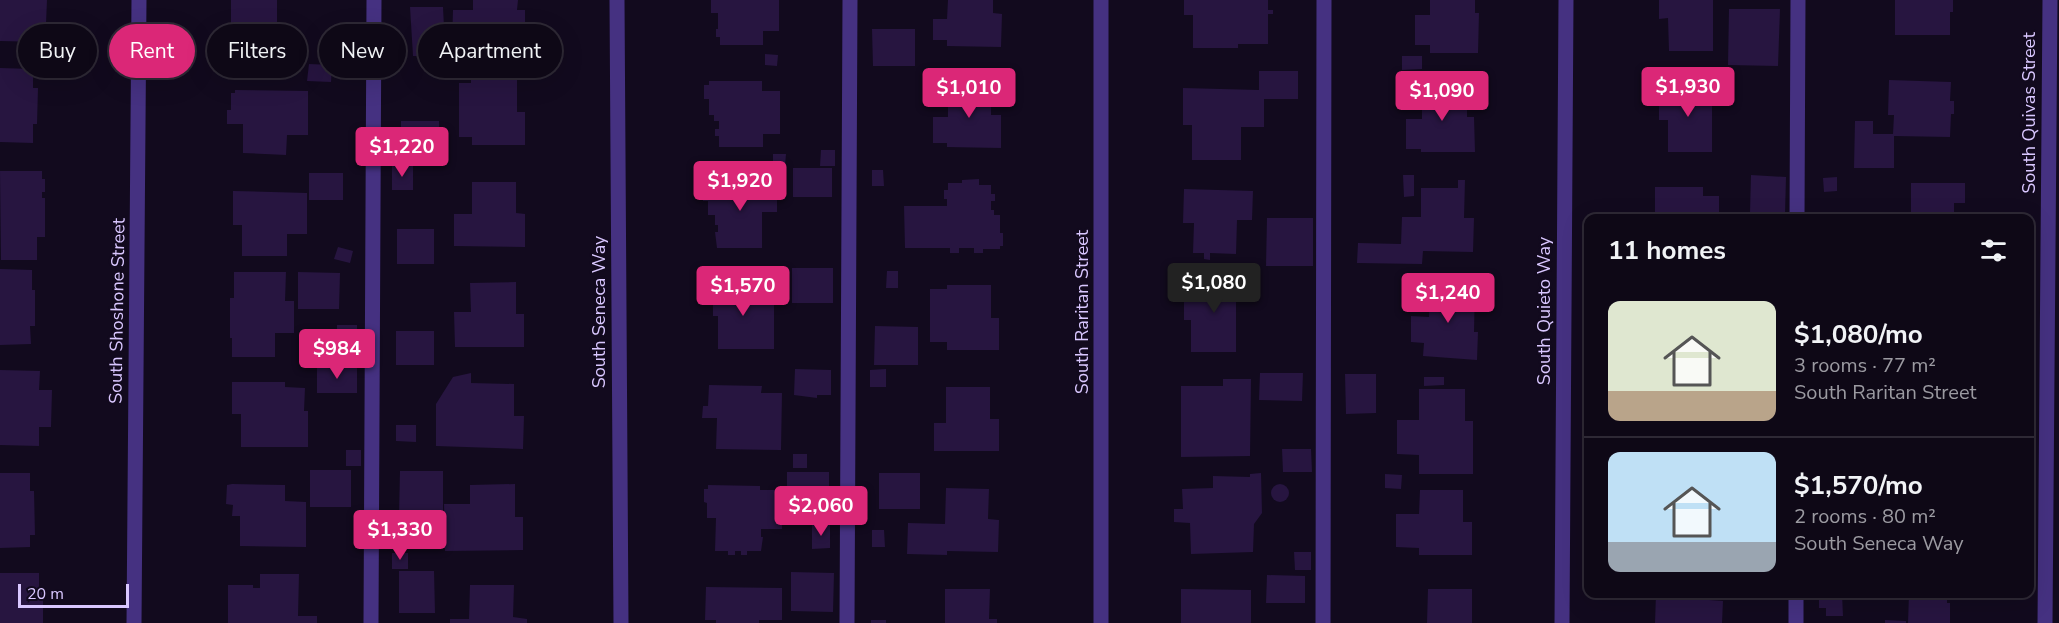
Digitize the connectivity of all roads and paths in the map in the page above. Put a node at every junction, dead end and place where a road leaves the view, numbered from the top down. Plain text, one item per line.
1 (140, 0) edge
2 (374, 0) edge
3 (617, 0) edge
4 (850, 0) edge
5 (1101, 0) edge
6 (1324, 0) edge
7 (1566, 0) edge
8 (1798, 0) edge
9 (2050, 0) edge
10 (1797, 214) edge
11 (1796, 598) edge
12 (134, 623) edge
13 (371, 623) edge
14 (621, 623) edge
15 (847, 623) edge
16 (1101, 623) edge
17 (1323, 623) edge
18 (1562, 623) edge
19 (1796, 623) edge
20 (2045, 623) edge

1 - 12 street, South Shoshone Street
2 - 13 street
3 - 14 street, South Seneca Way
4 - 15 street
5 - 16 street, South Raritan Street
6 - 17 street
7 - 18 street, South Quieto Way
8 - 10 street
9 - 20 street, South Quivas Street
11 - 19 street

